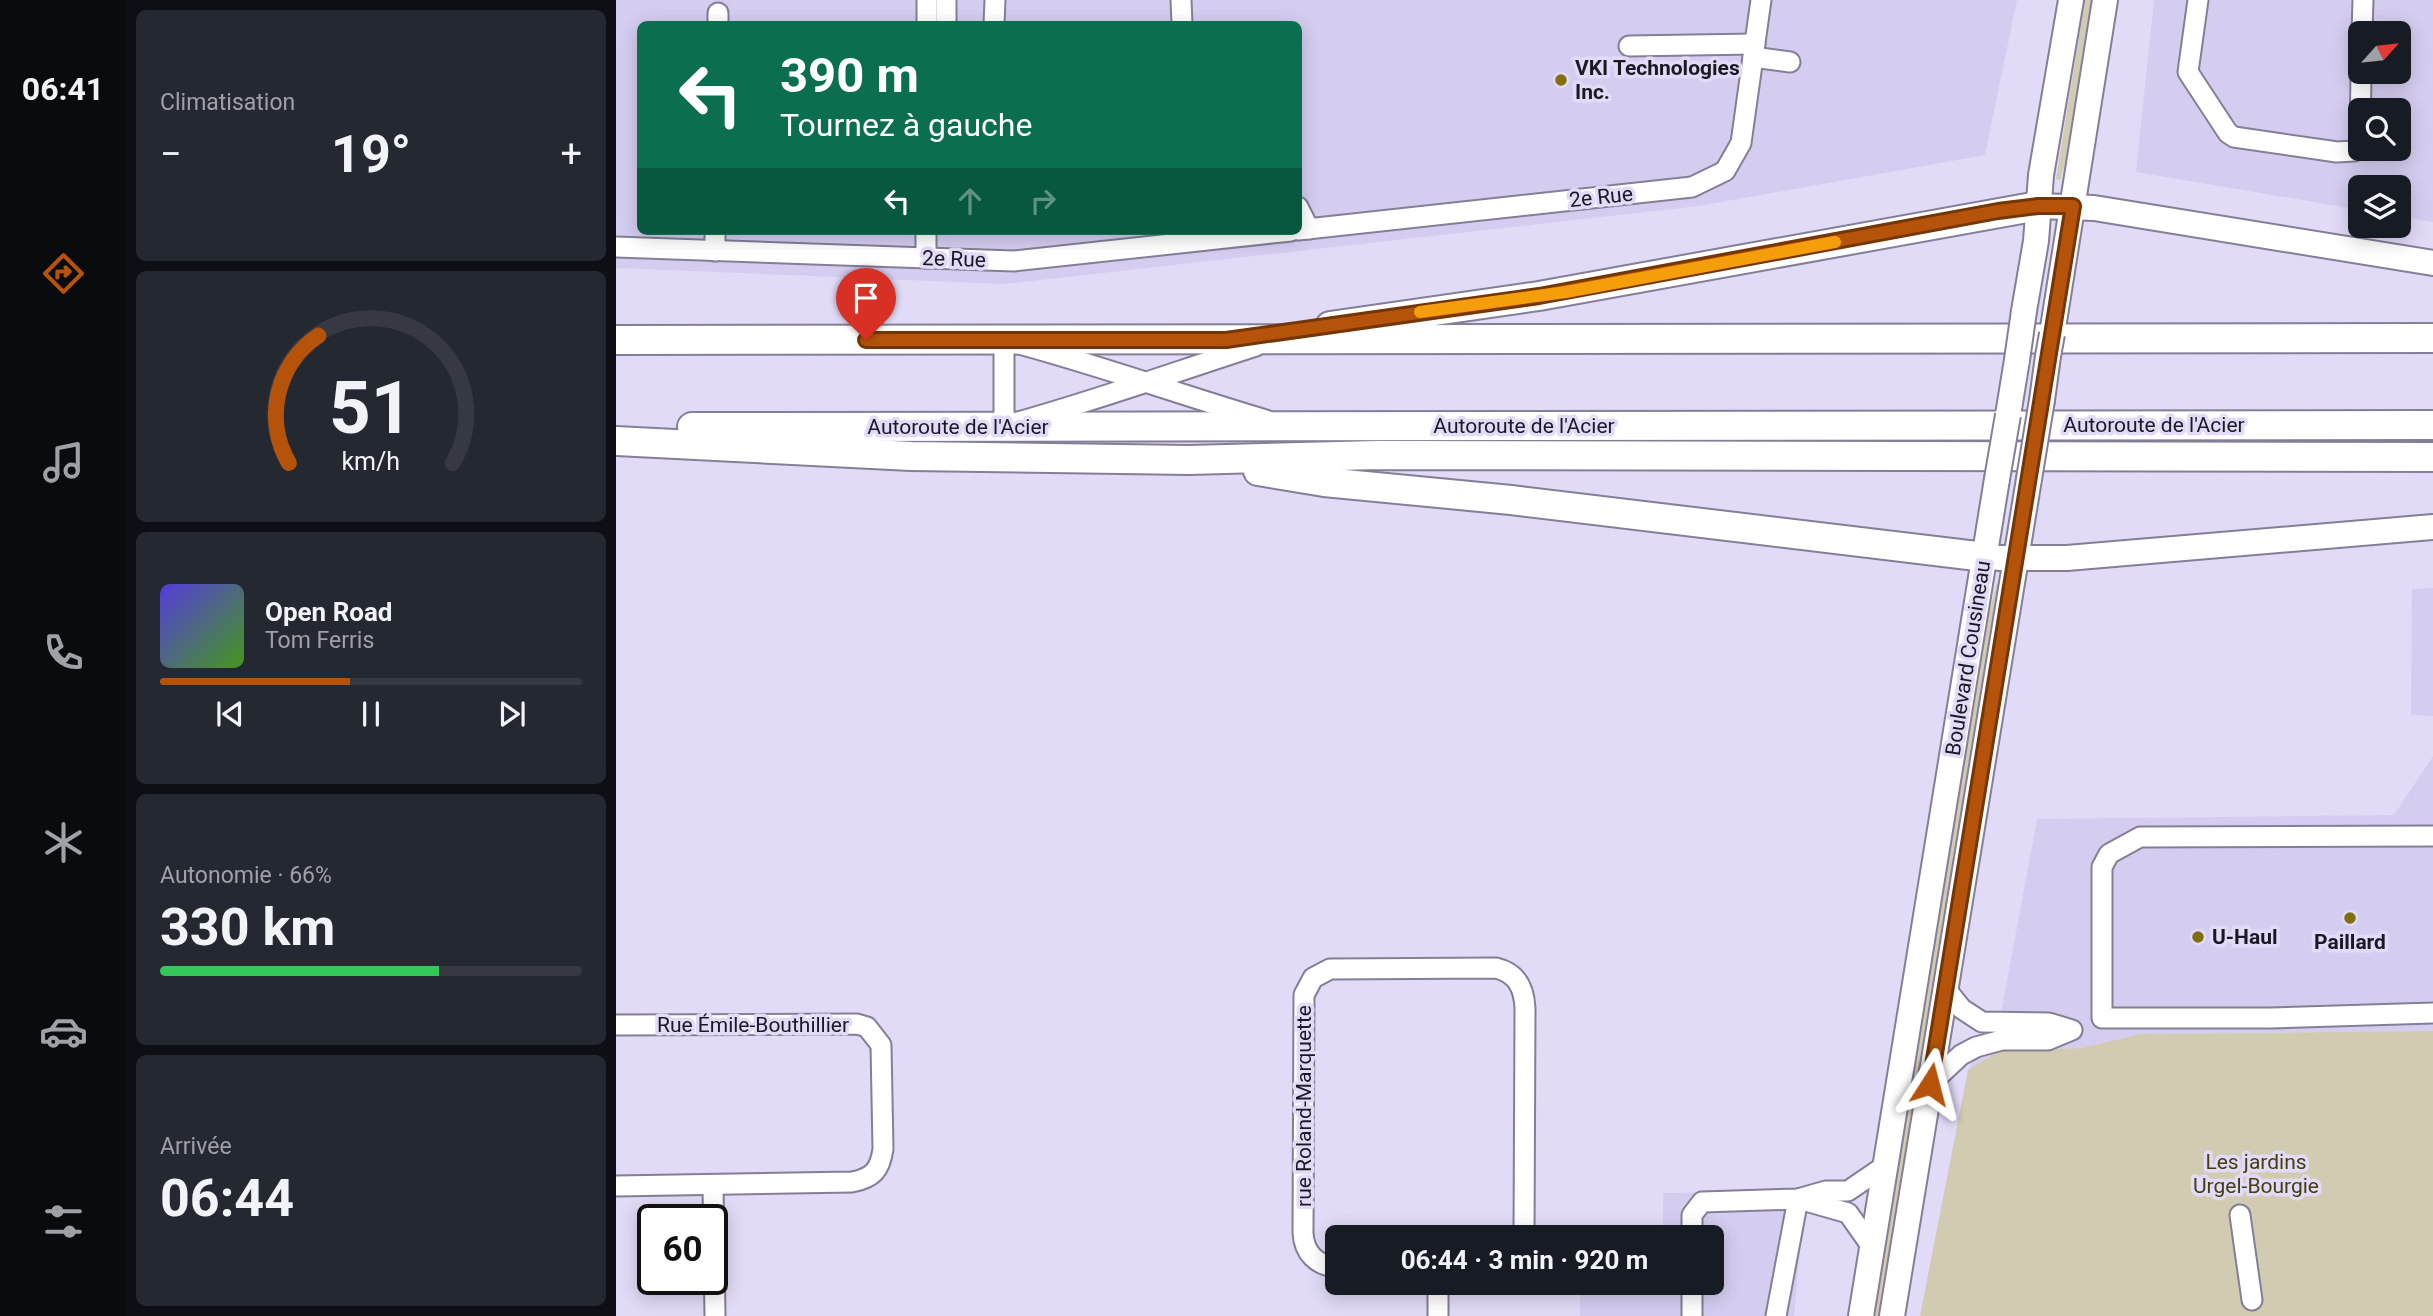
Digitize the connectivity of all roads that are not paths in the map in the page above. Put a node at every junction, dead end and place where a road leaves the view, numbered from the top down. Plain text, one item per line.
1 (928, 0) edge
2 (946, 0) edge
3 (995, 0) edge
4 (1181, 0) edge
5 (1761, 0) edge
6 (2071, 0) edge
7 (2105, 0) edge
8 (2198, 0) edge
9 (2362, 0) edge
10 (927, 21) edge
11 (946, 21) edge
12 (994, 21) edge
13 (1181, 21) edge
14 (2362, 21) edge
15 (1629, 46) dead end
16 (1754, 50) junction
17 (1790, 62) dead end
18 (2361, 84) edge
19 (2038, 206) junction
20 (2073, 206) junction
21 (1302, 230) edge
22 (926, 235) edge
23 (1217, 235) edge
24 (1185, 237) edge
25 (715, 241) edge
26 (616, 247) edge
27 (926, 258) junction
28 (2433, 263) edge
29 (1309, 328) junction
30 (2433, 338) edge
31 (616, 340) edge
32 (1004, 340) junction
33 (1226, 340) junction
34 (1275, 340) junction
35 (1149, 383) junction
36 (2433, 425) edge
37 (1004, 426) junction
38 (1287, 426) junction
39 (616, 427) edge
40 (616, 441) edge
41 (2433, 457) edge
42 (1189, 460) junction
43 (2433, 527) edge
44 (1985, 557) junction
45 (2016, 560) junction
46 (2433, 836) edge
47 (1945, 988) junction
48 (2198, 1008) dead end
49 (2433, 1013) edge
50 (2304, 1015) junction
51 (2102, 1018) junction
52 (616, 1025) edge
53 (2072, 1030) junction
54 (1930, 1084) junction
55 (1886, 1165) junction
56 (616, 1186) edge
57 (713, 1186) junction
58 (1798, 1199) junction
59 (2240, 1215) dead end
60 (1524, 1225) edge
61 (1692, 1225) edge
62 (1872, 1247) junction
63 (1325, 1264) edge
64 (1438, 1295) edge
65 (1692, 1295) edge
66 (2252, 1300) dead end
67 (715, 1316) edge
68 (1438, 1316) edge
69 (1692, 1316) edge
70 (1776, 1316) edge
71 (1861, 1316) edge
72 (1892, 1316) edge

1 - 10 street
2 - 11 street
3 - 12 street
4 - 13 street
5 - 16 street, 2e Rue
6 - 19 main road, Boulevard Cousineau
7 - 20 main road, Boulevard Cousineau
8 - 18 street
9 - 14 street
15 - 16 street
16 - 17 street
16 - 21 street, 2e Rue
19 - 20 main road
19 - 29 highway
19 - 44 main road, Boulevard Cousineau, bridge
20 - 28 main road
20 - 45 main road, Boulevard Cousineau, bridge
22 - 27 street
23 - 24 street, 2e Rue
24 - 27 street, 2e Rue
25 - 26 street, 2e Rue
25 - 27 street, 2e Rue
29 - 33 highway
29 - 34 street
30 - 34 highway
31 - 32 highway
32 - 33 highway
32 - 35 street
32 - 37 street
33 - 34 highway
34 - 35 street
35 - 37 street
35 - 38 street
36 - 38 highway, Autoroute de l'Acier
37 - 38 highway, Autoroute de l'Acier
37 - 39 highway, Autoroute de l'Acier
40 - 42 highway
41 - 42 highway
42 - 44 highway
43 - 45 main road
44 - 45 main road
44 - 55 main road, Boulevard Cousineau
45 - 47 main road, Boulevard Cousineau
46 - 51 street
47 - 53 street
47 - 54 main road, Boulevard Cousineau
48 - 50 street
49 - 50 street
50 - 51 street
51 - 53 street
52 - 57 street, Rue Émile-Bouthillier
53 - 54 street
54 - 72 main road, Boulevard Cousineau
55 - 58 street
55 - 62 main road, Boulevard Cousineau
56 - 57 street, Rue Émile-Bouthillier
57 - 67 street
58 - 61 street
58 - 62 street
58 - 70 street
59 - 66 street
60 - 63 street, rue Roland-Marquette
62 - 71 main road, Boulevard Cousineau
64 - 68 street
65 - 69 street

